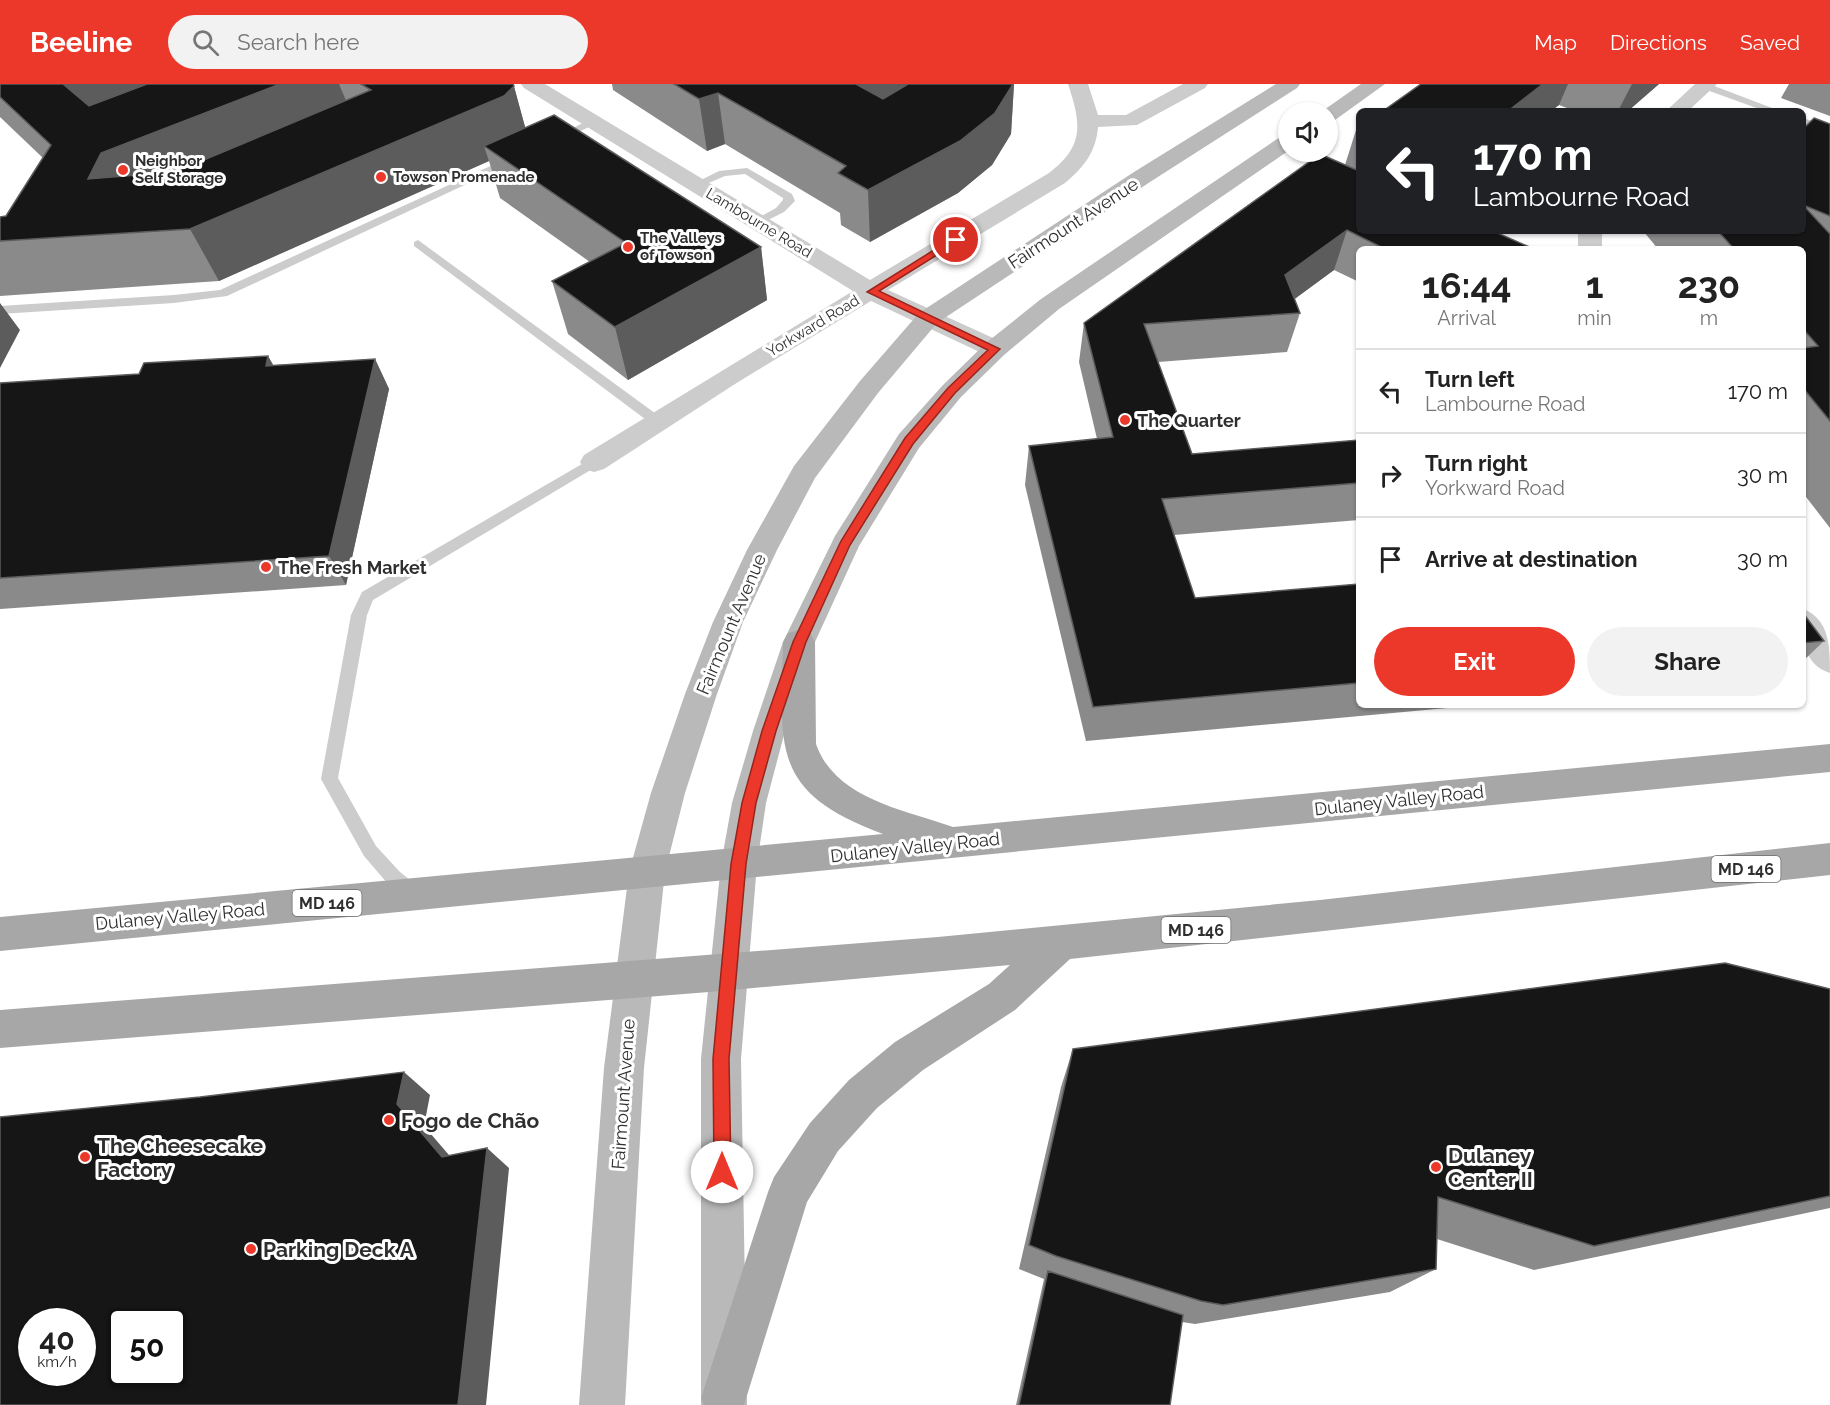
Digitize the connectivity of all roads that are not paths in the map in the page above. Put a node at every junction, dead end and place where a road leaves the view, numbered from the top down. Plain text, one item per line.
1 (531, 84) edge
2 (1078, 84) edge
3 (1198, 84) edge
4 (1290, 84) edge
5 (1375, 84) edge
6 (1706, 85) edge
7 (1679, 108) edge
8 (1766, 108) edge
9 (1338, 109) edge
10 (593, 121) junction
11 (1088, 121) junction
12 (1806, 122) edge
13 (1830, 131) edge
14 (549, 141) edge
15 (1278, 149) edge
16 (517, 157) edge
17 (697, 185) junction
18 (758, 222) junction
19 (418, 243) dead end
20 (872, 292) junction
21 (0, 310) edge
22 (928, 318) junction
23 (994, 349) junction
24 (658, 422) junction
25 (594, 462) joint
26 (1806, 625) edge
27 (799, 642) junction
28 (1830, 661) edge
29 (1830, 758) edge
30 (957, 843) junction
31 (1830, 859) edge
32 (739, 864) junction
33 (647, 872) junction
34 (415, 894) junction
35 (0, 934) edge
36 (1060, 943) junction
37 (729, 972) junction
38 (633, 980) junction
39 (0, 1029) edge
40 (724, 1402) edge
41 (602, 1405) edge

1 - 10 street, Lambourne Road
2 - 11 street
3 - 11 street
4 - 22 main road, Fairmount Avenue
5 - 9 main road
6 - 7 street
6 - 8 lane
10 - 14 lane
10 - 17 street, Lambourne Road
11 - 20 street, Yorkward Road
12 - 13 lane
15 - 23 main road
16 - 21 lane
17 - 18 street, Lambourne Road
17 - 18 lane
18 - 20 street, Lambourne Road
19 - 24 lane
20 - 22 street, Lambourne Road
20 - 24 street, Yorkward Road
22 - 23 street, Lambourne Road
22 - 33 main road, Fairmount Avenue
23 - 27 main road
24 - 25 street, Yorkward Road
25 - 34 lane
26 - 28 street
27 - 30 main road
27 - 32 main road
29 - 30 main road, Dulaney Valley Road / MD 146
30 - 32 main road, Dulaney Valley Road / MD 146
31 - 36 main road, MD 146
32 - 33 main road, Dulaney Valley Road / MD 146
32 - 37 main road
33 - 34 main road, Dulaney Valley Road / MD 146
33 - 38 main road, Fairmount Avenue
34 - 35 main road, Dulaney Valley Road / MD 146
36 - 37 main road, MD 146
36 - 40 main road
37 - 38 main road, MD 146
37 - 40 main road
38 - 39 main road, MD 146
38 - 41 main road, Fairmount Avenue

